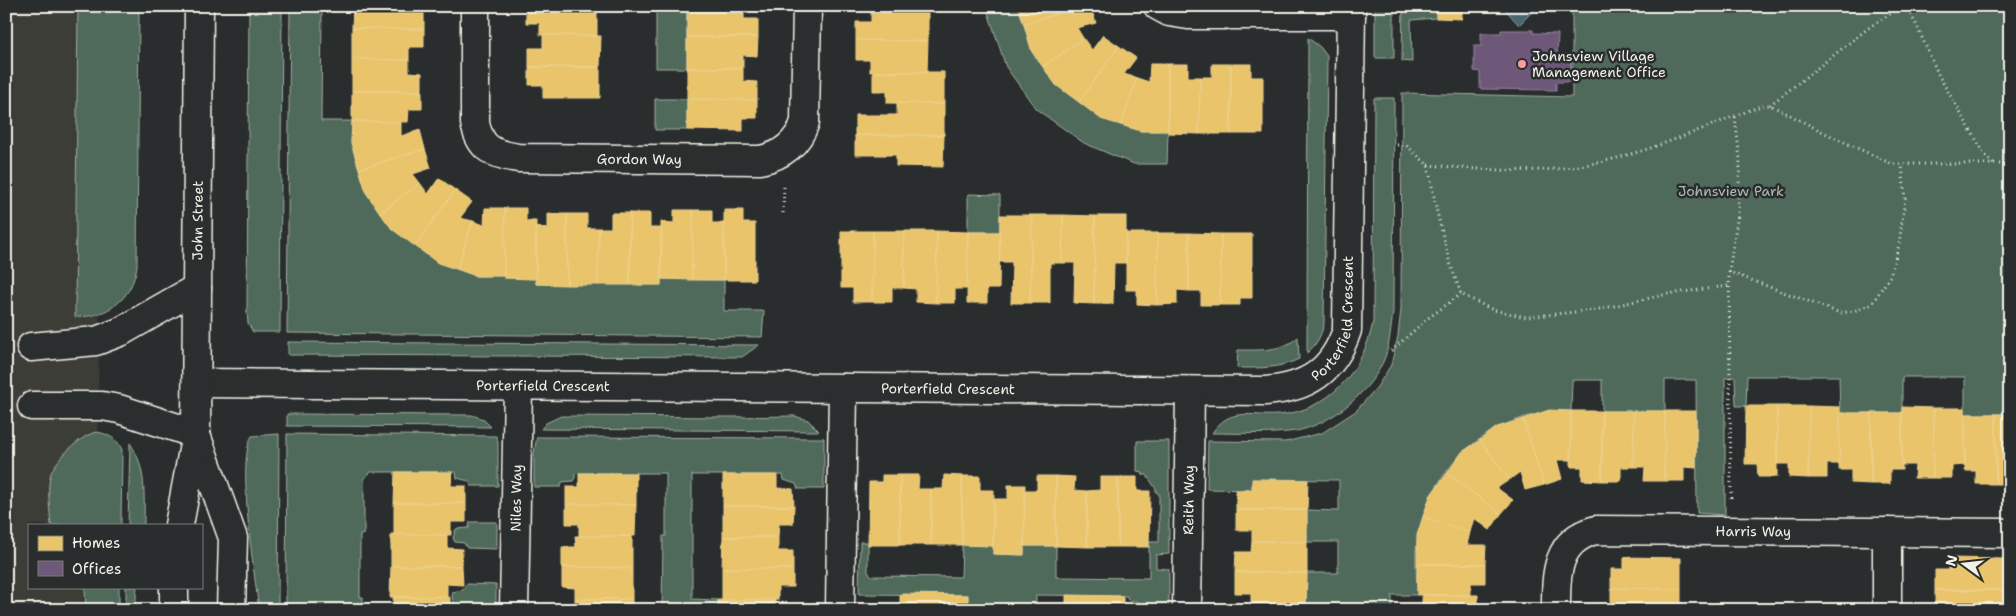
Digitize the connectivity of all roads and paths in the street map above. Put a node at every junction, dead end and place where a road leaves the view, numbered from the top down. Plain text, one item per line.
1 (199, 6) edge
2 (475, 6) edge
3 (807, 6) edge
4 (1158, 6) edge
5 (1906, 6) edge
6 (1351, 11) edge
7 (1770, 105) junction
8 (1735, 116) junction
9 (1397, 145) dead end
10 (1902, 164) junction
11 (1993, 164) junction
12 (2010, 164) edge
13 (1428, 165) junction
14 (1729, 272) junction
15 (1728, 286) junction
16 (197, 288) junction
17 (1461, 294) junction
18 (31, 347) dead end
19 (1391, 351) dead end
20 (196, 383) junction
21 (518, 386) junction
22 (843, 388) junction
23 (1190, 390) junction
24 (32, 406) dead end
25 (196, 434) junction
26 (179, 524) edge
27 (1731, 531) junction
28 (1887, 532) junction
29 (2010, 533) edge
30 (174, 588) edge
31 (174, 610) edge
32 (231, 610) edge
33 (514, 610) edge
34 (840, 610) edge
35 (1187, 610) edge
36 (1556, 610) edge
37 (1887, 610) edge

1 - 16 street, John Street
2 - 3 street, Gordon Way
4 - 6 street
5 - 7 path
5 - 11 path
6 - 23 street, Porterfield Crescent
7 - 8 path
7 - 10 path
8 - 13 path
8 - 14 path
9 - 13 path
10 - 11 path
10 - 14 path
11 - 12 path
13 - 17 path
14 - 15 path
15 - 17 path
15 - 27 path
16 - 18 street
16 - 20 street, John Street
17 - 19 path
20 - 21 street, Porterfield Crescent
20 - 25 street, John Street
21 - 22 street, Porterfield Crescent
21 - 33 street, Niles Way
22 - 23 street, Porterfield Crescent
22 - 34 street
23 - 35 street, Reith Way
24 - 25 street
25 - 26 street, John Street
25 - 32 street, John Street
27 - 28 street, Harris Way
27 - 36 street, Harris Way
28 - 29 street, Harris Way
28 - 37 street
30 - 31 street

